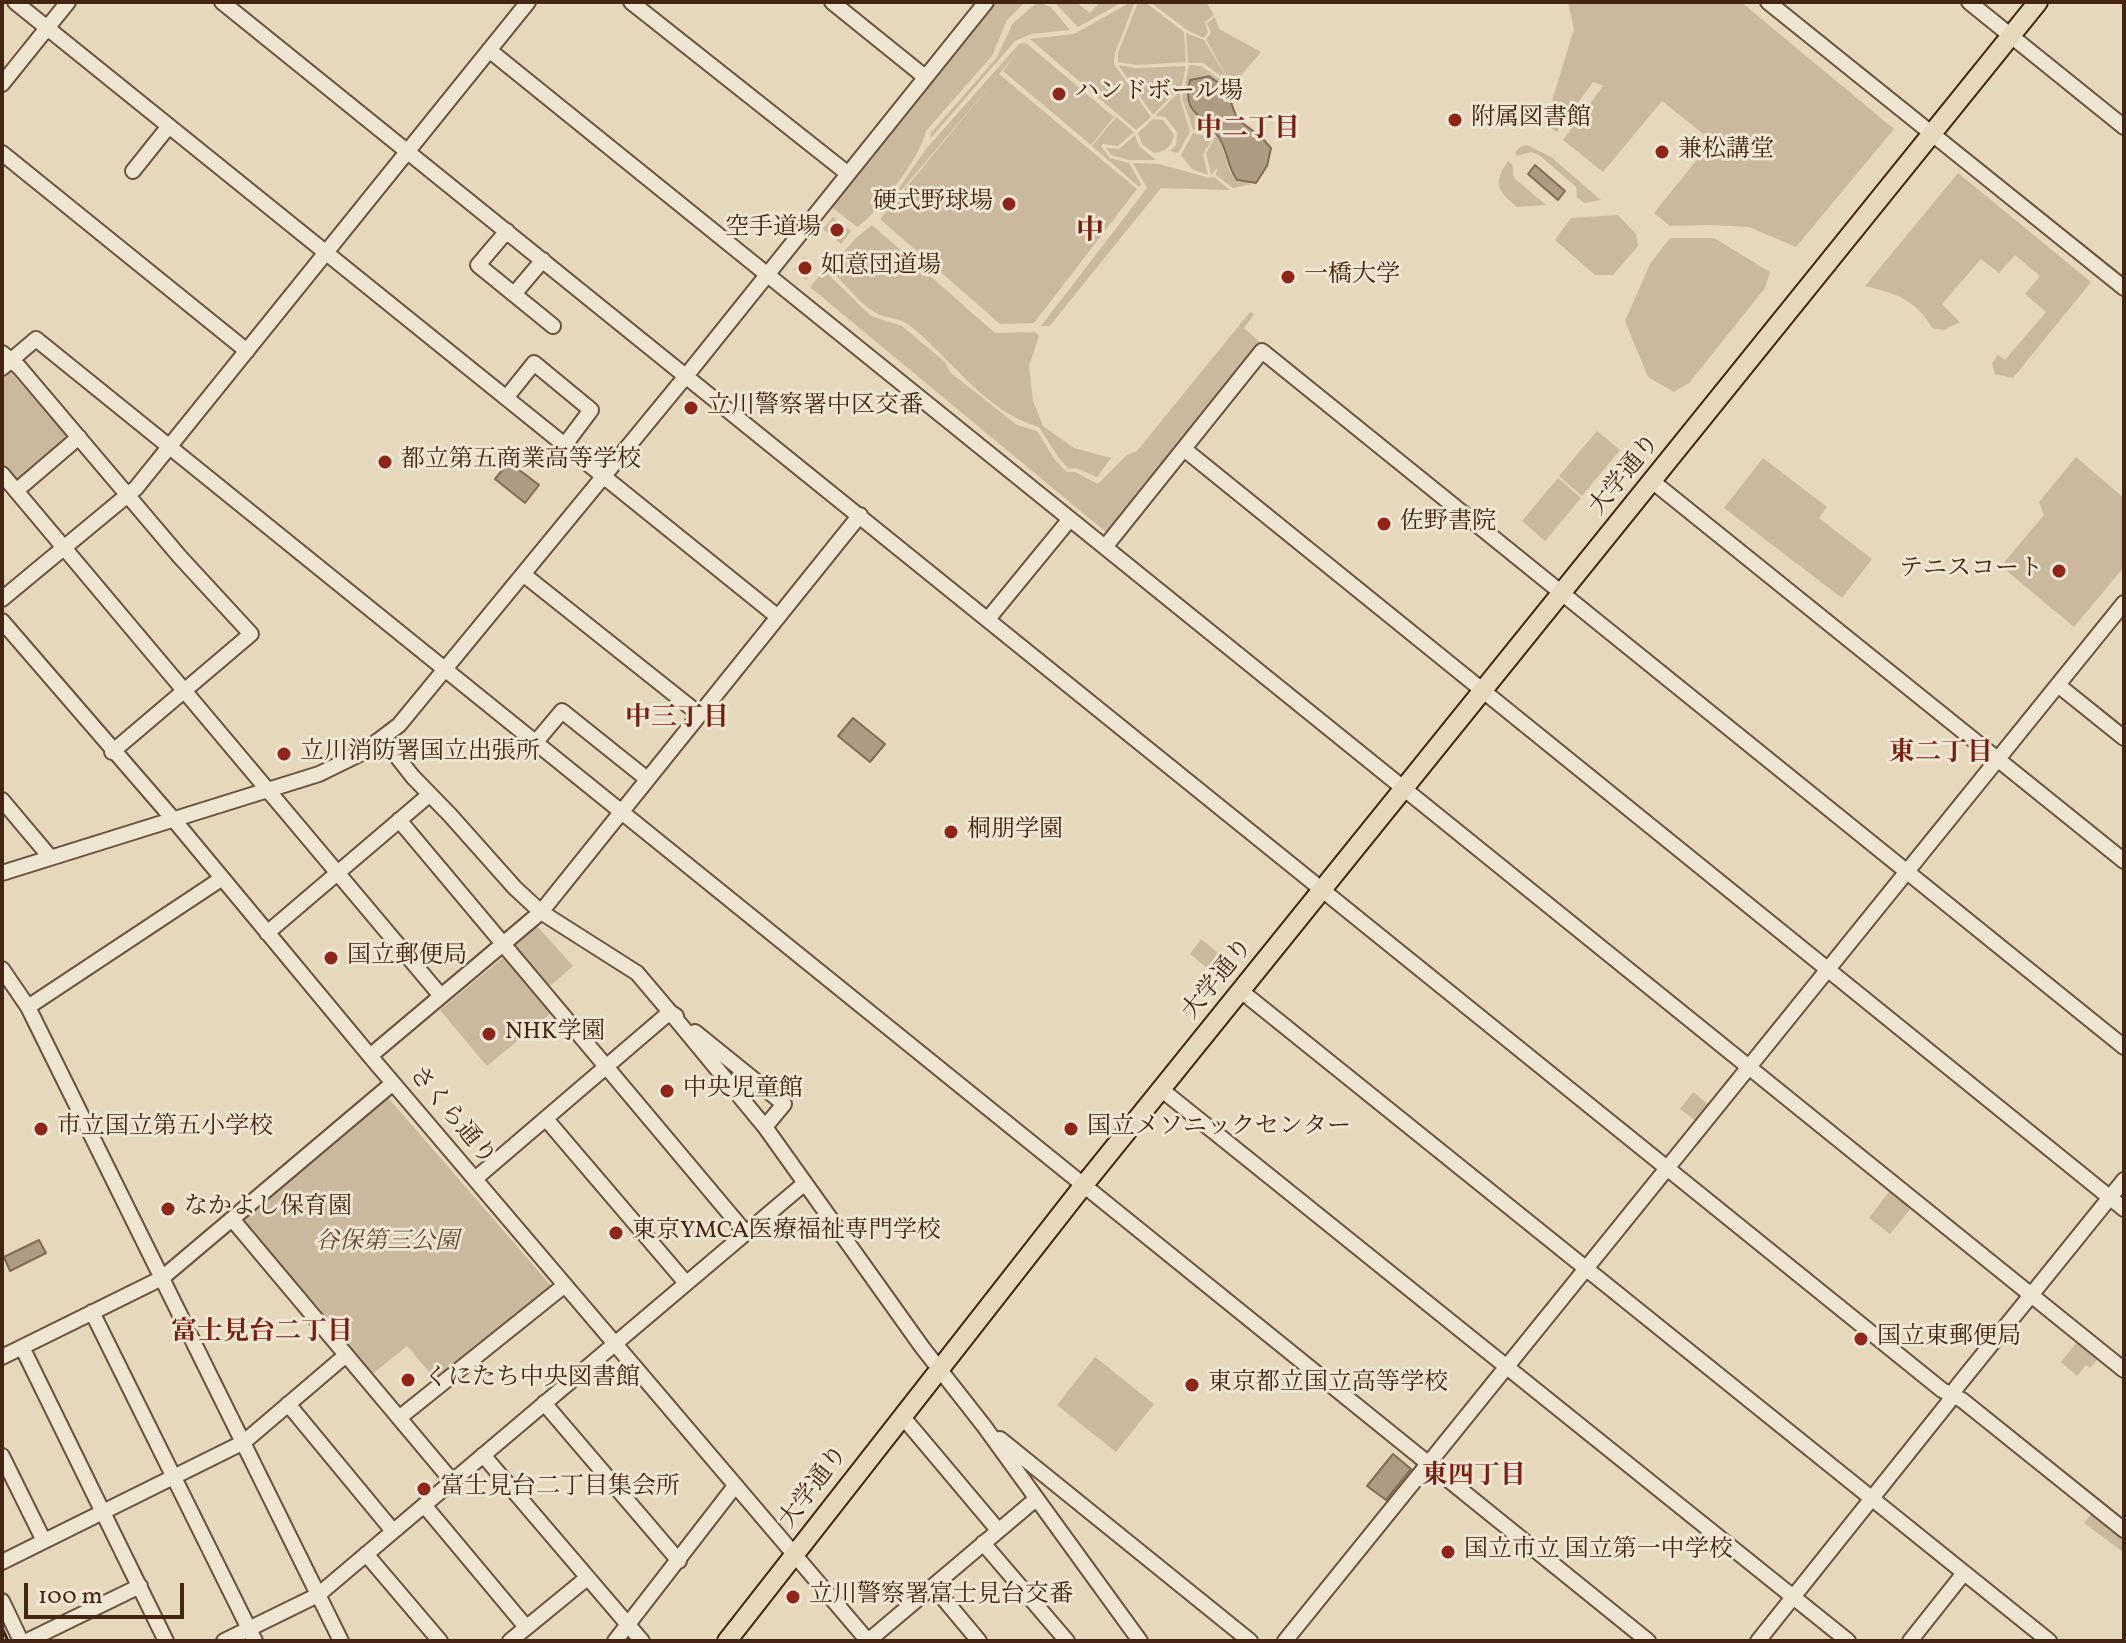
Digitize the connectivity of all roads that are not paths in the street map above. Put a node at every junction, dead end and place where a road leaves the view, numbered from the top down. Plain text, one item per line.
1 (15, 2) edge
2 (68, 2) edge
3 (222, 2) edge
4 (528, 2) edge
5 (631, 2) edge
6 (832, 2) edge
7 (984, 2) edge
8 (1768, 2) edge
9 (1969, 2) edge
10 (2038, 2) edge
11 (2053, 2) edge
12 (47, 28) junction
13 (2016, 39) junction
14 (489, 50) junction
15 (925, 77) junction
16 (2, 84) edge
17 (169, 126) junction
18 (2124, 127) edge
19 (1937, 138) junction
20 (407, 152) junction
21 (2, 153) edge
22 (133, 171) dead end
23 (847, 173) junction
24 (507, 231) junction
25 (326, 252) junction
26 (543, 260) junction
27 (768, 275) junction
28 (2124, 288) edge
29 (514, 294) junction
30 (553, 326) dead end
31 (247, 351) junction
32 (5, 361) edge
33 (686, 376) junction
34 (506, 398) junction
35 (79, 437) junction
36 (564, 446) junction
37 (169, 448) junction
38 (1184, 449) junction
39 (2, 474) edge
40 (603, 477) junction
41 (1656, 485) junction
42 (16, 491) junction
43 (127, 495) junction
44 (860, 515) junction
45 (1070, 519) junction
46 (63, 547) junction
47 (1105, 547) junction
48 (523, 574) junction
49 (1565, 597) junction
50 (2, 599) edge
51 (2124, 603) edge
52 (778, 617) junction
53 (988, 619) junction
54 (4, 626) edge
55 (445, 670) junction
56 (2058, 685) junction
57 (184, 690) junction
58 (1486, 695) junction
59 (699, 714) junction
60 (2124, 738) edge
61 (383, 739) junction
62 (535, 743) junction
63 (112, 752) junction
64 (1997, 758) junction
65 (647, 779) junction
66 (268, 790) junction
67 (1408, 793) junction
68 (429, 795) junction
69 (2, 800) edge
70 (620, 812) junction
71 (174, 820) junction
72 (399, 820) junction
73 (50, 857) junction
74 (2124, 861) edge
75 (1906, 872) junction
76 (2, 873) edge
77 (337, 873) junction
78 (221, 879) junction
79 (1327, 894) junction
80 (541, 912) junction
81 (267, 933) junction
82 (503, 944) junction
83 (2, 969) edge
84 (1827, 969) junction
85 (1245, 995) junction
86 (441, 996) junction
87 (28, 1007) junction
88 (670, 1012) junction
89 (2124, 1047) edge
90 (370, 1056) junction
91 (607, 1067) junction
92 (1748, 1067) junction
93 (393, 1083) junction
94 (1167, 1093) junction
95 (546, 1119) junction
96 (765, 1127) junction
97 (1668, 1168) junction
98 (475, 1179) junction
99 (2124, 1180) edge
100 (805, 1183) junction
101 (1088, 1190) junction
102 (2109, 1198) junction
103 (2124, 1209) edge
104 (232, 1219) junction
105 (745, 1232) junction
106 (1585, 1269) junction
107 (162, 1278) junction
108 (686, 1283) junction
109 (565, 1285) junction
110 (2031, 1295) junction
111 (92, 1312) junction
112 (615, 1344) junction
113 (22, 1347) junction
114 (346, 1355) junction
115 (2, 1357) edge
116 (1507, 1366) junction
117 (2124, 1370) edge
118 (943, 1372) junction
119 (1952, 1394) junction
120 (544, 1403) junction
121 (288, 1404) junction
122 (399, 1418) junction
123 (905, 1420) junction
124 (984, 1426) junction
125 (244, 1442) junction
126 (483, 1455) junction
127 (2, 1456) edge
128 (1428, 1464) junction
129 (175, 1476) junction
130 (452, 1481) junction
131 (735, 1486) junction
132 (1036, 1499) junction
133 (1872, 1500) junction
134 (424, 1505) junction
135 (104, 1511) junction
136 (998, 1530) junction
137 (2124, 1530) edge
138 (393, 1531) junction
139 (44, 1541) junction
140 (983, 1543) junction
141 (366, 1554) junction
142 (795, 1557) junction
143 (679, 1561) junction
144 (2, 1562) edge
145 (1964, 1573) junction
146 (587, 1578) junction
147 (140, 1586) junction
148 (933, 1586) junction
149 (318, 1595) junction
150 (1794, 1597) junction
151 (2, 1601) edge
152 (628, 1625) junction
153 (526, 1627) junction
154 (251, 1635) edge
155 (1137, 1640) edge
156 (21, 1641) edge
157 (27, 1641) edge
158 (166, 1641) edge
159 (224, 1641) edge
160 (341, 1641) edge
161 (440, 1641) edge
162 (510, 1641) edge
163 (615, 1641) edge
164 (642, 1641) edge
165 (727, 1641) edge
166 (868, 1641) edge
167 (979, 1641) edge
168 (1067, 1641) edge
169 (1250, 1641) edge
170 (1285, 1641) edge
171 (1648, 1641) edge
172 (1758, 1641) edge
173 (1848, 1641) edge
174 (1910, 1641) edge
175 (2049, 1641) edge

1 - 12 street
2 - 12 street
3 - 20 street
4 - 14 street
5 - 23 street
6 - 15 street
7 - 15 street
8 - 19 street
9 - 13 street
10 - 13 main road, 大学通り
11 - 13 main road, 大学通り
12 - 16 street
12 - 17 street
13 - 18 street
13 - 19 main road, 大学通り
14 - 20 street
14 - 27 street
15 - 23 street
17 - 22 street
17 - 25 street
19 - 28 street
19 - 41 main road, 大学通り
20 - 24 street
20 - 25 street
21 - 31 street
23 - 27 street
24 - 26 street
24 - 29 street
25 - 31 street
25 - 34 street
26 - 29 street
26 - 33 street
27 - 33 street
27 - 45 street
29 - 30 street
31 - 37 street
32 - 35 street
32 - 37 street
33 - 40 street
33 - 44 street
34 - 36 street
34 - 36 street
35 - 42 street
35 - 43 street
36 - 40 street
37 - 43 street
37 - 55 street
38 - 47 street
38 - 49 street
38 - 58 street
39 - 42 street
40 - 48 street
40 - 52 street
41 - 49 main road, 大学通り
41 - 64 street
42 - 46 street
43 - 46 street
43 - 57 street
44 - 52 street
44 - 53 street
45 - 47 street
45 - 53 street
46 - 50 street
46 - 57 street
47 - 67 street
48 - 55 street
48 - 59 street
49 - 58 main road, 大学通り
49 - 75 street
51 - 56 street
52 - 59 street
53 - 79 street
54 - 63 street, さくら通り
55 - 61 street
55 - 62 street
56 - 60 street
56 - 64 street
57 - 63 street
57 - 66 street
58 - 67 main road, 大学通り
58 - 84 street
59 - 65 street
61 - 66 street
61 - 68 street
62 - 65 street
62 - 70 street
63 - 71 street, さくら通り
64 - 74 street
64 - 75 street
65 - 70 street
66 - 71 street
66 - 77 street
67 - 79 main road, 大学通り
67 - 92 street
68 - 72 street
68 - 80 street
69 - 73 street
70 - 80 street
70 - 101 street
71 - 73 street
71 - 78 street, さくら通り
72 - 77 street
72 - 82 street
73 - 76 street
75 - 84 street
75 - 89 street
77 - 81 street
77 - 86 street
78 - 81 street, さくら通り
78 - 87 street
79 - 85 main road, 大学通り
79 - 97 street
80 - 82 street
80 - 88 street
81 - 90 street, さくら通り
82 - 86 street
82 - 91 street
83 - 87 street
84 - 92 street
84 - 102 street
85 - 94 main road, 大学通り
85 - 106 street
86 - 90 street
87 - 107 street
88 - 91 street
88 - 96 street
88 - 96 street
90 - 93 street, さくら通り
91 - 95 street
91 - 105 street
92 - 97 street
92 - 110 street
93 - 98 street, さくら通り
93 - 104 street
94 - 101 main road, 大学通り
94 - 116 street
95 - 98 street
95 - 108 street
96 - 100 street
97 - 106 street
97 - 119 street
98 - 109 street, さくら通り
99 - 102 street
100 - 105 street
100 - 118 street
101 - 118 main road, 大学通り
101 - 128 street
102 - 103 street
102 - 110 street
104 - 107 street
104 - 114 street
105 - 108 street
106 - 116 street
106 - 133 street
107 - 111 street
107 - 125 street
108 - 112 street
109 - 112 street, さくら通り
109 - 122 street
110 - 117 street
110 - 119 street
111 - 113 street
111 - 129 street
112 - 120 street
112 - 131 street, さくら通り
113 - 115 street
113 - 135 street
114 - 121 street
114 - 122 street
116 - 128 street
116 - 150 street
118 - 123 main road, 大学通り
118 - 124 street
119 - 133 street
119 - 137 street
120 - 126 street
120 - 143 street
121 - 125 street
121 - 138 street
122 - 130 street
123 - 136 street
123 - 142 main road, 大学通り
124 - 132 street
124 - 169 street
125 - 129 street
125 - 149 street
126 - 130 street
126 - 146 street
127 - 139 street
128 - 170 street
128 - 171 street
129 - 135 street
129 - 154 street
130 - 134 street
131 - 142 street, さくら通り
131 - 143 street
132 - 136 street
132 - 155 street
133 - 145 street
133 - 150 street
134 - 138 street
134 - 153 street
135 - 139 street
135 - 147 street
136 - 140 street
138 - 141 street
139 - 144 street
140 - 148 street
140 - 168 street
141 - 149 street
141 - 161 street
142 - 165 main road, 大学通り
142 - 166 street, さくら通り
143 - 152 street
145 - 174 street
145 - 175 street
146 - 152 street
146 - 153 street
147 - 157 street
147 - 158 street
148 - 166 street
148 - 167 street
149 - 154 street
149 - 160 street
150 - 172 street
150 - 173 street
151 - 156 street
152 - 163 street
152 - 164 street
153 - 162 street
154 - 159 street

